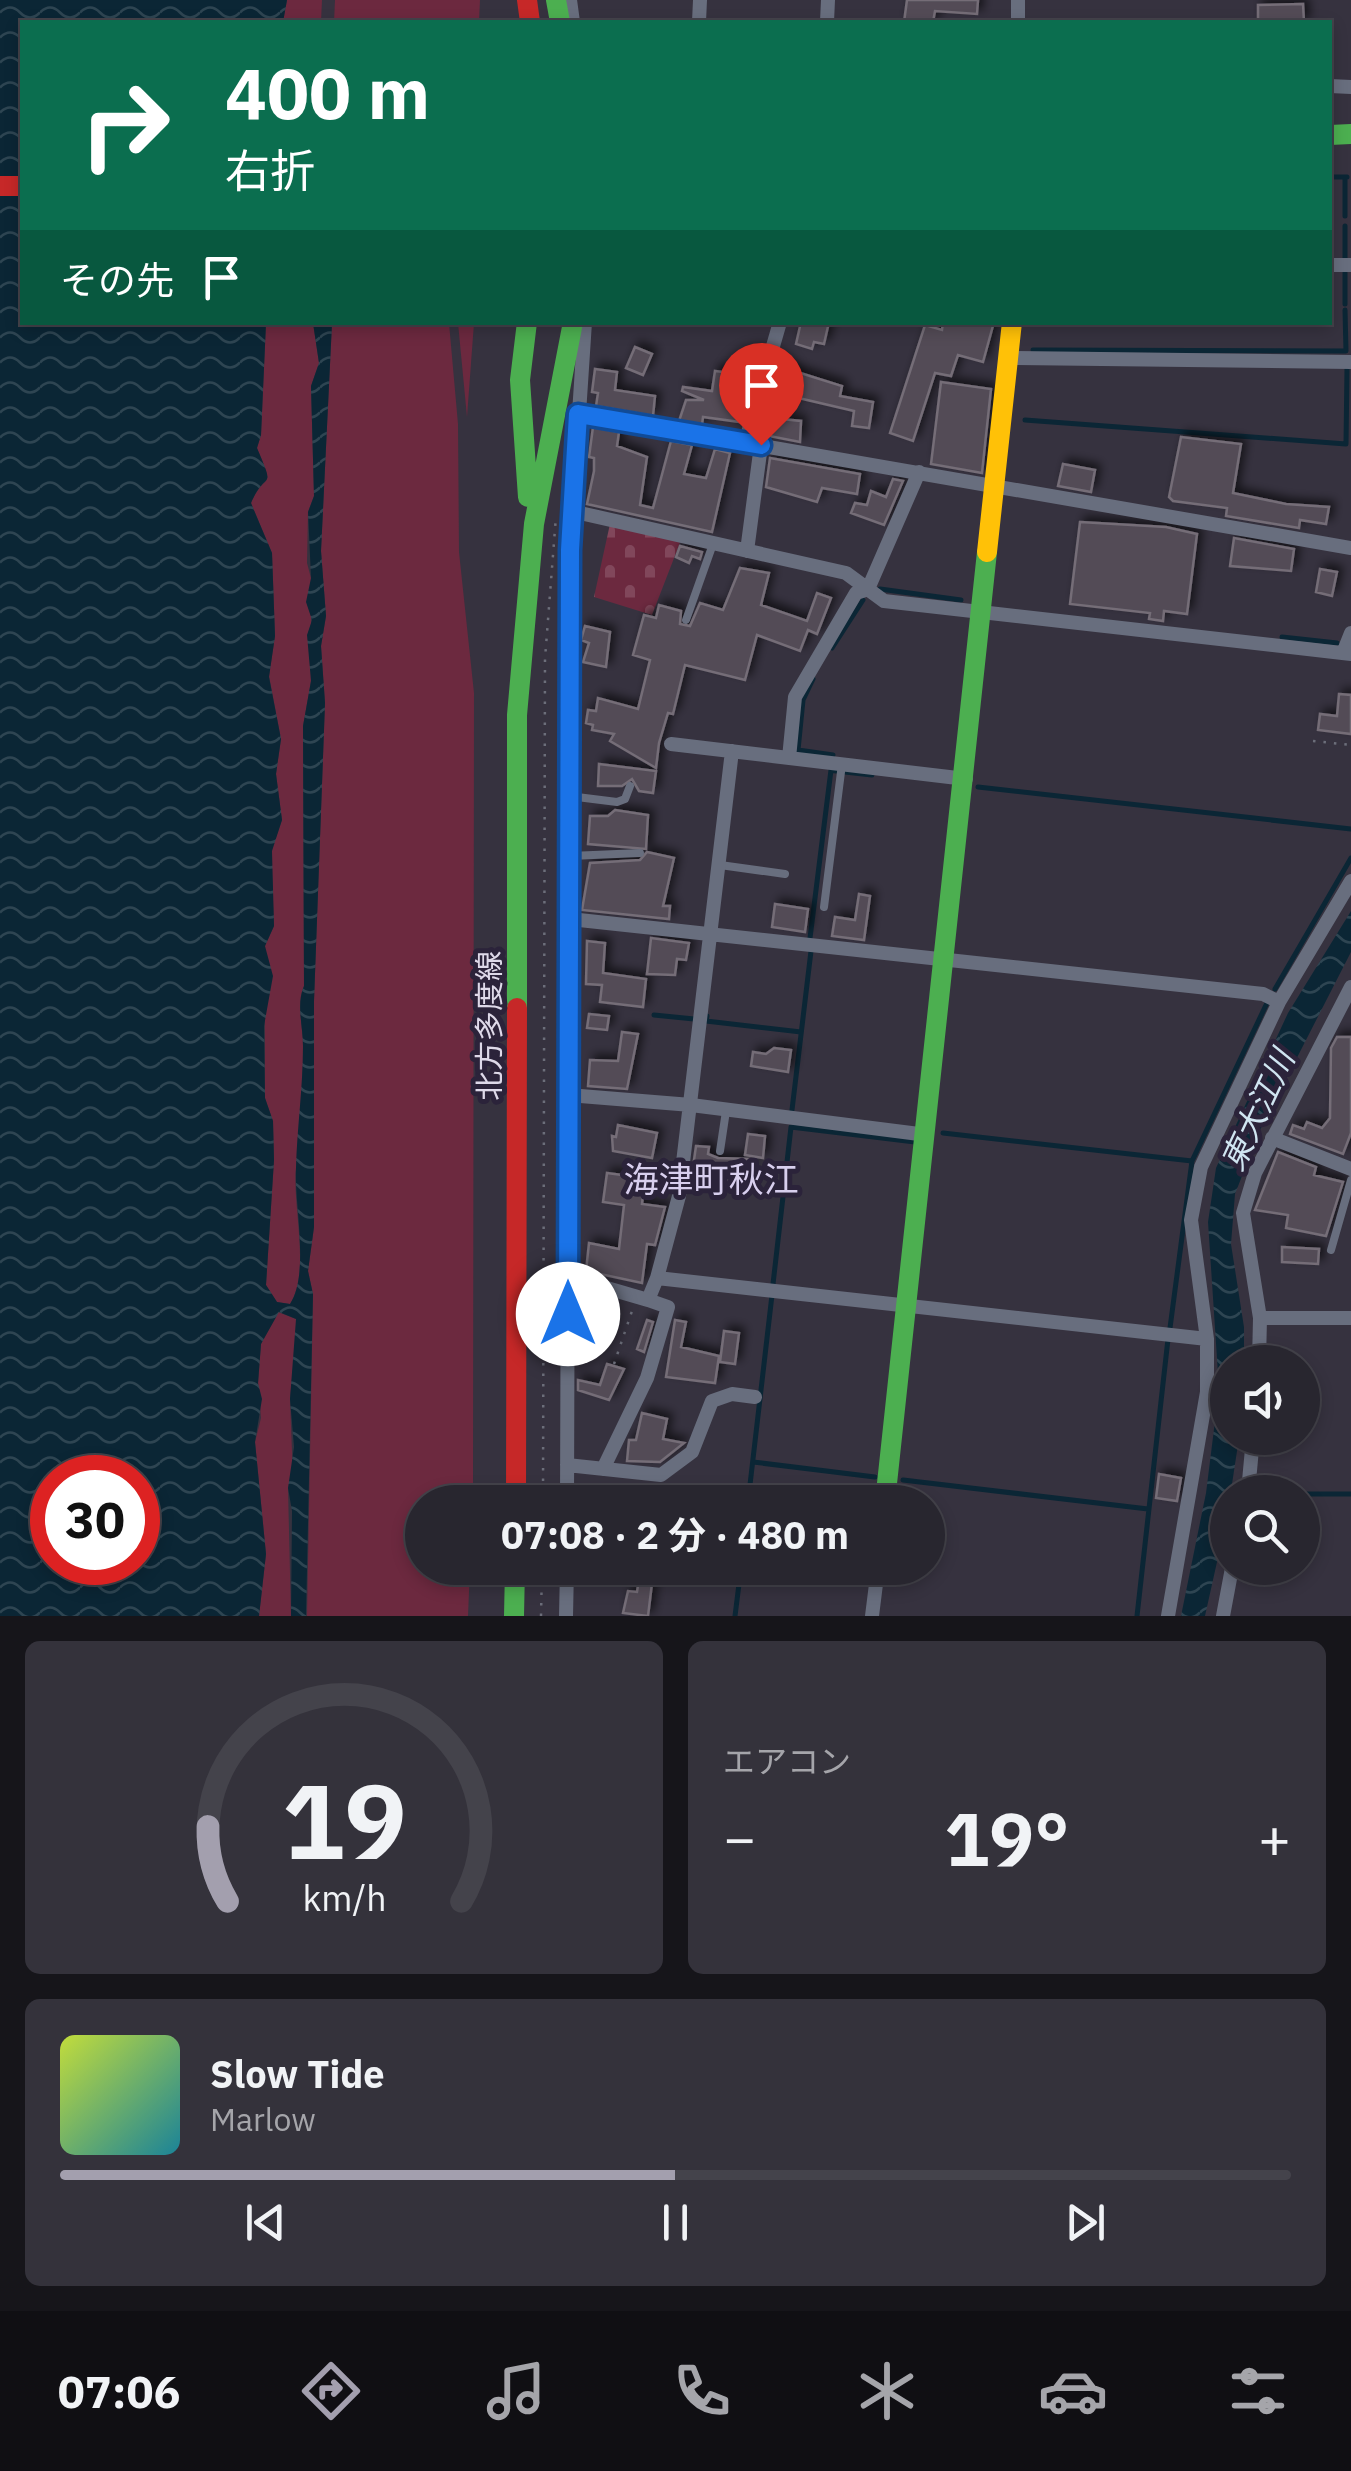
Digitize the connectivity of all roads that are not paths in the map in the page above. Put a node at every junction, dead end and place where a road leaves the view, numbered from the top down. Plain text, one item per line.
1 (527, 325) edge
2 (572, 325) edge
3 (585, 325) edge
4 (779, 325) edge
5 (1012, 325) edge
6 (1012, 358) junction
7 (1351, 362) edge
8 (578, 414) junction
9 (745, 442) junction
10 (761, 445) junction
11 (918, 472) junction
12 (998, 485) junction
13 (564, 508) junction
14 (714, 543) junction
15 (1351, 548) edge
16 (530, 550) junction
17 (747, 551) junction
18 (868, 589) junction
19 (984, 612) junction
20 (686, 620) dead end
21 (1351, 633) edge
22 (1347, 653) edge
23 (670, 744) dead end
24 (732, 751) junction
25 (789, 758) junction
26 (842, 764) junction
27 (966, 779) junction
28 (630, 786) dead end
29 (569, 796) junction
30 (640, 853) dead end
31 (570, 856) junction
32 (720, 865) junction
33 (785, 874) dead end
34 (1351, 881) edge
35 (824, 907) dead end
36 (570, 919) junction
37 (712, 934) junction
38 (944, 961) junction
39 (1351, 987) edge
40 (1279, 1002) junction
41 (568, 1095) junction
42 (691, 1105) junction
43 (726, 1110) junction
44 (927, 1135) junction
45 (1272, 1138) junction
46 (720, 1151) dead end
47 (1351, 1169) edge
48 (1351, 1180) edge
49 (1331, 1250) dead end
50 (569, 1276) junction
51 (657, 1278) junction
52 (642, 1299) junction
53 (907, 1304) junction
54 (1260, 1318) junction
55 (1351, 1318) edge
56 (1207, 1339) junction
57 (1259, 1345) edge
58 (755, 1396) dead end
59 (567, 1466) junction
60 (603, 1469) junction
61 (516, 1485) edge
62 (567, 1485) edge
63 (887, 1485) edge
64 (515, 1585) edge
65 (566, 1585) edge
66 (876, 1585) edge
67 (1229, 1585) edge
68 (514, 1616) edge
69 (566, 1616) edge
70 (872, 1616) edge
71 (1168, 1616) edge
72 (1223, 1616) edge

1 - 16 main road
2 - 16 main road
3 - 8 street
4 - 9 street
5 - 6 main road
6 - 7 street
6 - 12 main road
8 - 9 street
8 - 13 street
9 - 10 street
10 - 11 street
10 - 17 street
11 - 12 street
11 - 18 street
12 - 15 street
12 - 19 main road
13 - 14 street
13 - 29 street
14 - 17 street
14 - 20 lane
16 - 61 main road, 北方多度線
17 - 18 street
18 - 19 street
18 - 25 street
19 - 22 street
19 - 27 main road
21 - 22 street
23 - 24 street
24 - 25 street
24 - 32 street
25 - 26 street
26 - 27 street
26 - 35 lane
27 - 38 main road
28 - 29 lane
29 - 31 street
30 - 31 lane
31 - 36 street
32 - 33 lane
32 - 37 street
34 - 40 street
36 - 37 street
36 - 41 street
37 - 38 street
37 - 42 street
38 - 40 street
38 - 44 main road
39 - 45 street
40 - 56 street
41 - 42 street
41 - 50 street
42 - 43 street
42 - 51 street
43 - 44 street
43 - 46 lane
44 - 53 main road
45 - 47 street
45 - 54 street
48 - 49 lane
50 - 52 street
50 - 59 street
51 - 52 street
51 - 53 street
52 - 60 street
53 - 56 street
53 - 63 main road
54 - 55 street
54 - 57 street
56 - 71 street
58 - 60 street
59 - 60 street
59 - 62 street
64 - 68 main road
65 - 69 street
66 - 70 street
67 - 72 street

